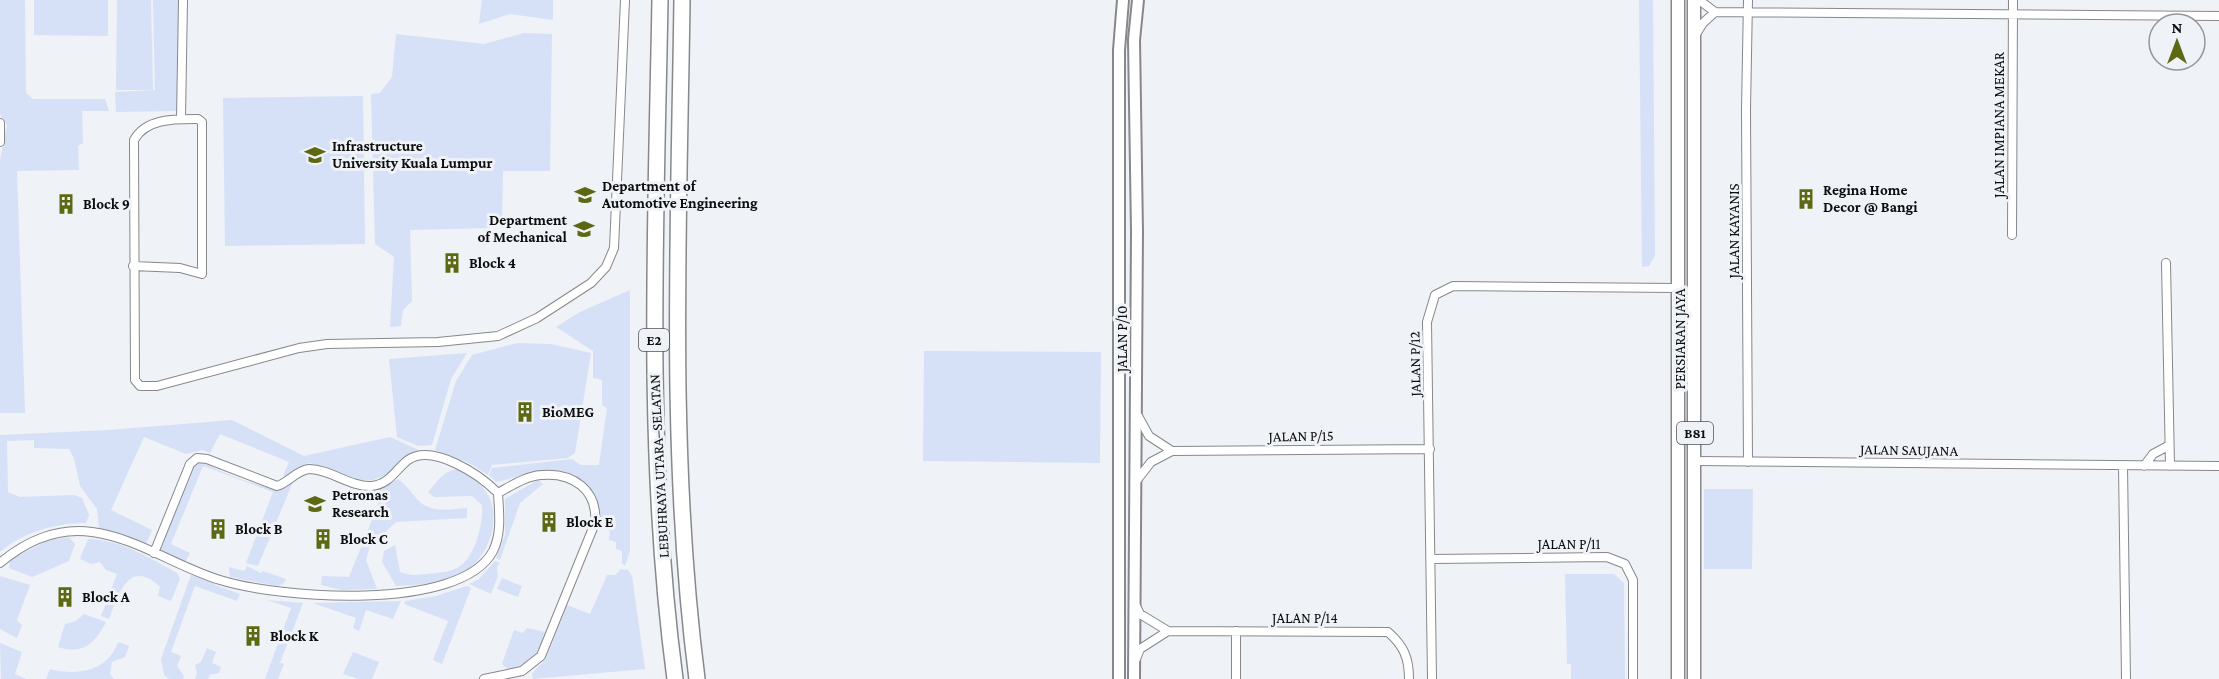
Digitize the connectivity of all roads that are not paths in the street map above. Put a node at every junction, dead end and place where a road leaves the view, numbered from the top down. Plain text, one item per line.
1 (183, 0) edge
2 (625, 0) edge
3 (660, 0) edge
4 (682, 0) edge
5 (1123, 0) edge
6 (1138, 0) edge
7 (1678, 0) edge
8 (1697, 0) edge
9 (1748, 0) edge
10 (2013, 0) edge
11 (1715, 12) junction
12 (1748, 13) junction
13 (1994, 16) junction
14 (2013, 16) junction
15 (2031, 16) junction
16 (2219, 16) edge
17 (2012, 29) junction
18 (1695, 38) junction
19 (181, 118) junction
20 (0, 123) edge
21 (0, 142) edge
22 (2012, 235) dead end
23 (2166, 263) dead end
24 (133, 266) junction
25 (1679, 288) junction
26 (1136, 412) junction
27 (2168, 446) junction
28 (1430, 449) junction
29 (1172, 451) junction
30 (1695, 461) junction
31 (1749, 462) junction
32 (2123, 466) junction
33 (2144, 466) junction
34 (2170, 466) junction
35 (2219, 466) edge
36 (1137, 480) junction
37 (498, 493) junction
38 (154, 554) junction
39 (1432, 559) junction
40 (0, 563) edge
41 (1133, 600) junction
42 (1168, 631) junction
43 (1236, 631) junction
44 (1134, 666) junction
45 (484, 679) edge
46 (675, 679) edge
47 (697, 679) edge
48 (1119, 679) edge
49 (1134, 679) edge
50 (1236, 679) edge
51 (1409, 679) edge
52 (1432, 679) edge
53 (1633, 679) edge
54 (1678, 679) edge
55 (1694, 679) edge
56 (2126, 679) edge

1 - 19 street
2 - 24 street
3 - 46 highway, LEBUHRAYA UTARA–SELATAN / E2
4 - 47 highway, LEBUHRAYA UTARA–SELATAN / E2
5 - 48 street, JALAN P/10
6 - 26 street, JALAN P/10
7 - 25 main road, PERSIARAN JAYA / B81
8 - 11 street
8 - 18 main road, PERSIARAN JAYA / B81
9 - 12 street, JALAN KAYANIS
10 - 13 street
10 - 14 street, JALAN IMPIANA MEKAR
10 - 15 street
11 - 12 street
11 - 18 street
12 - 13 street
12 - 31 street, JALAN KAYANIS
13 - 14 street
13 - 17 street
14 - 15 street
14 - 17 street, JALAN IMPIANA MEKAR
15 - 16 street
15 - 17 street
17 - 22 street, JALAN IMPIANA MEKAR
18 - 30 main road, PERSIARAN JAYA / B81
19 - 24 street
19 - 24 street
20 - 21 street
23 - 27 street
25 - 28 street, JALAN P/12
25 - 54 main road, PERSIARAN JAYA / B81
26 - 29 street
26 - 36 street, JALAN P/10
27 - 33 street
27 - 34 street
28 - 29 street, JALAN P/15
28 - 39 street, JALAN P/12
29 - 36 street
30 - 31 street, JALAN SAUJANA
30 - 55 main road, PERSIARAN JAYA / B81
31 - 32 street, JALAN SAUJANA
32 - 33 street, JALAN SAUJANA
32 - 56 street
33 - 34 street, JALAN SAUJANA
34 - 35 street, JALAN SAUJANA
36 - 41 street, JALAN P/10
37 - 38 street
37 - 38 street
37 - 45 street
38 - 40 street
39 - 52 street, JALAN P/12
39 - 53 street, JALAN P/11
41 - 42 street
41 - 44 street, JALAN P/10
42 - 43 street, JALAN P/14
42 - 44 street
43 - 50 street
43 - 51 street, JALAN P/14
44 - 49 street, JALAN P/10

